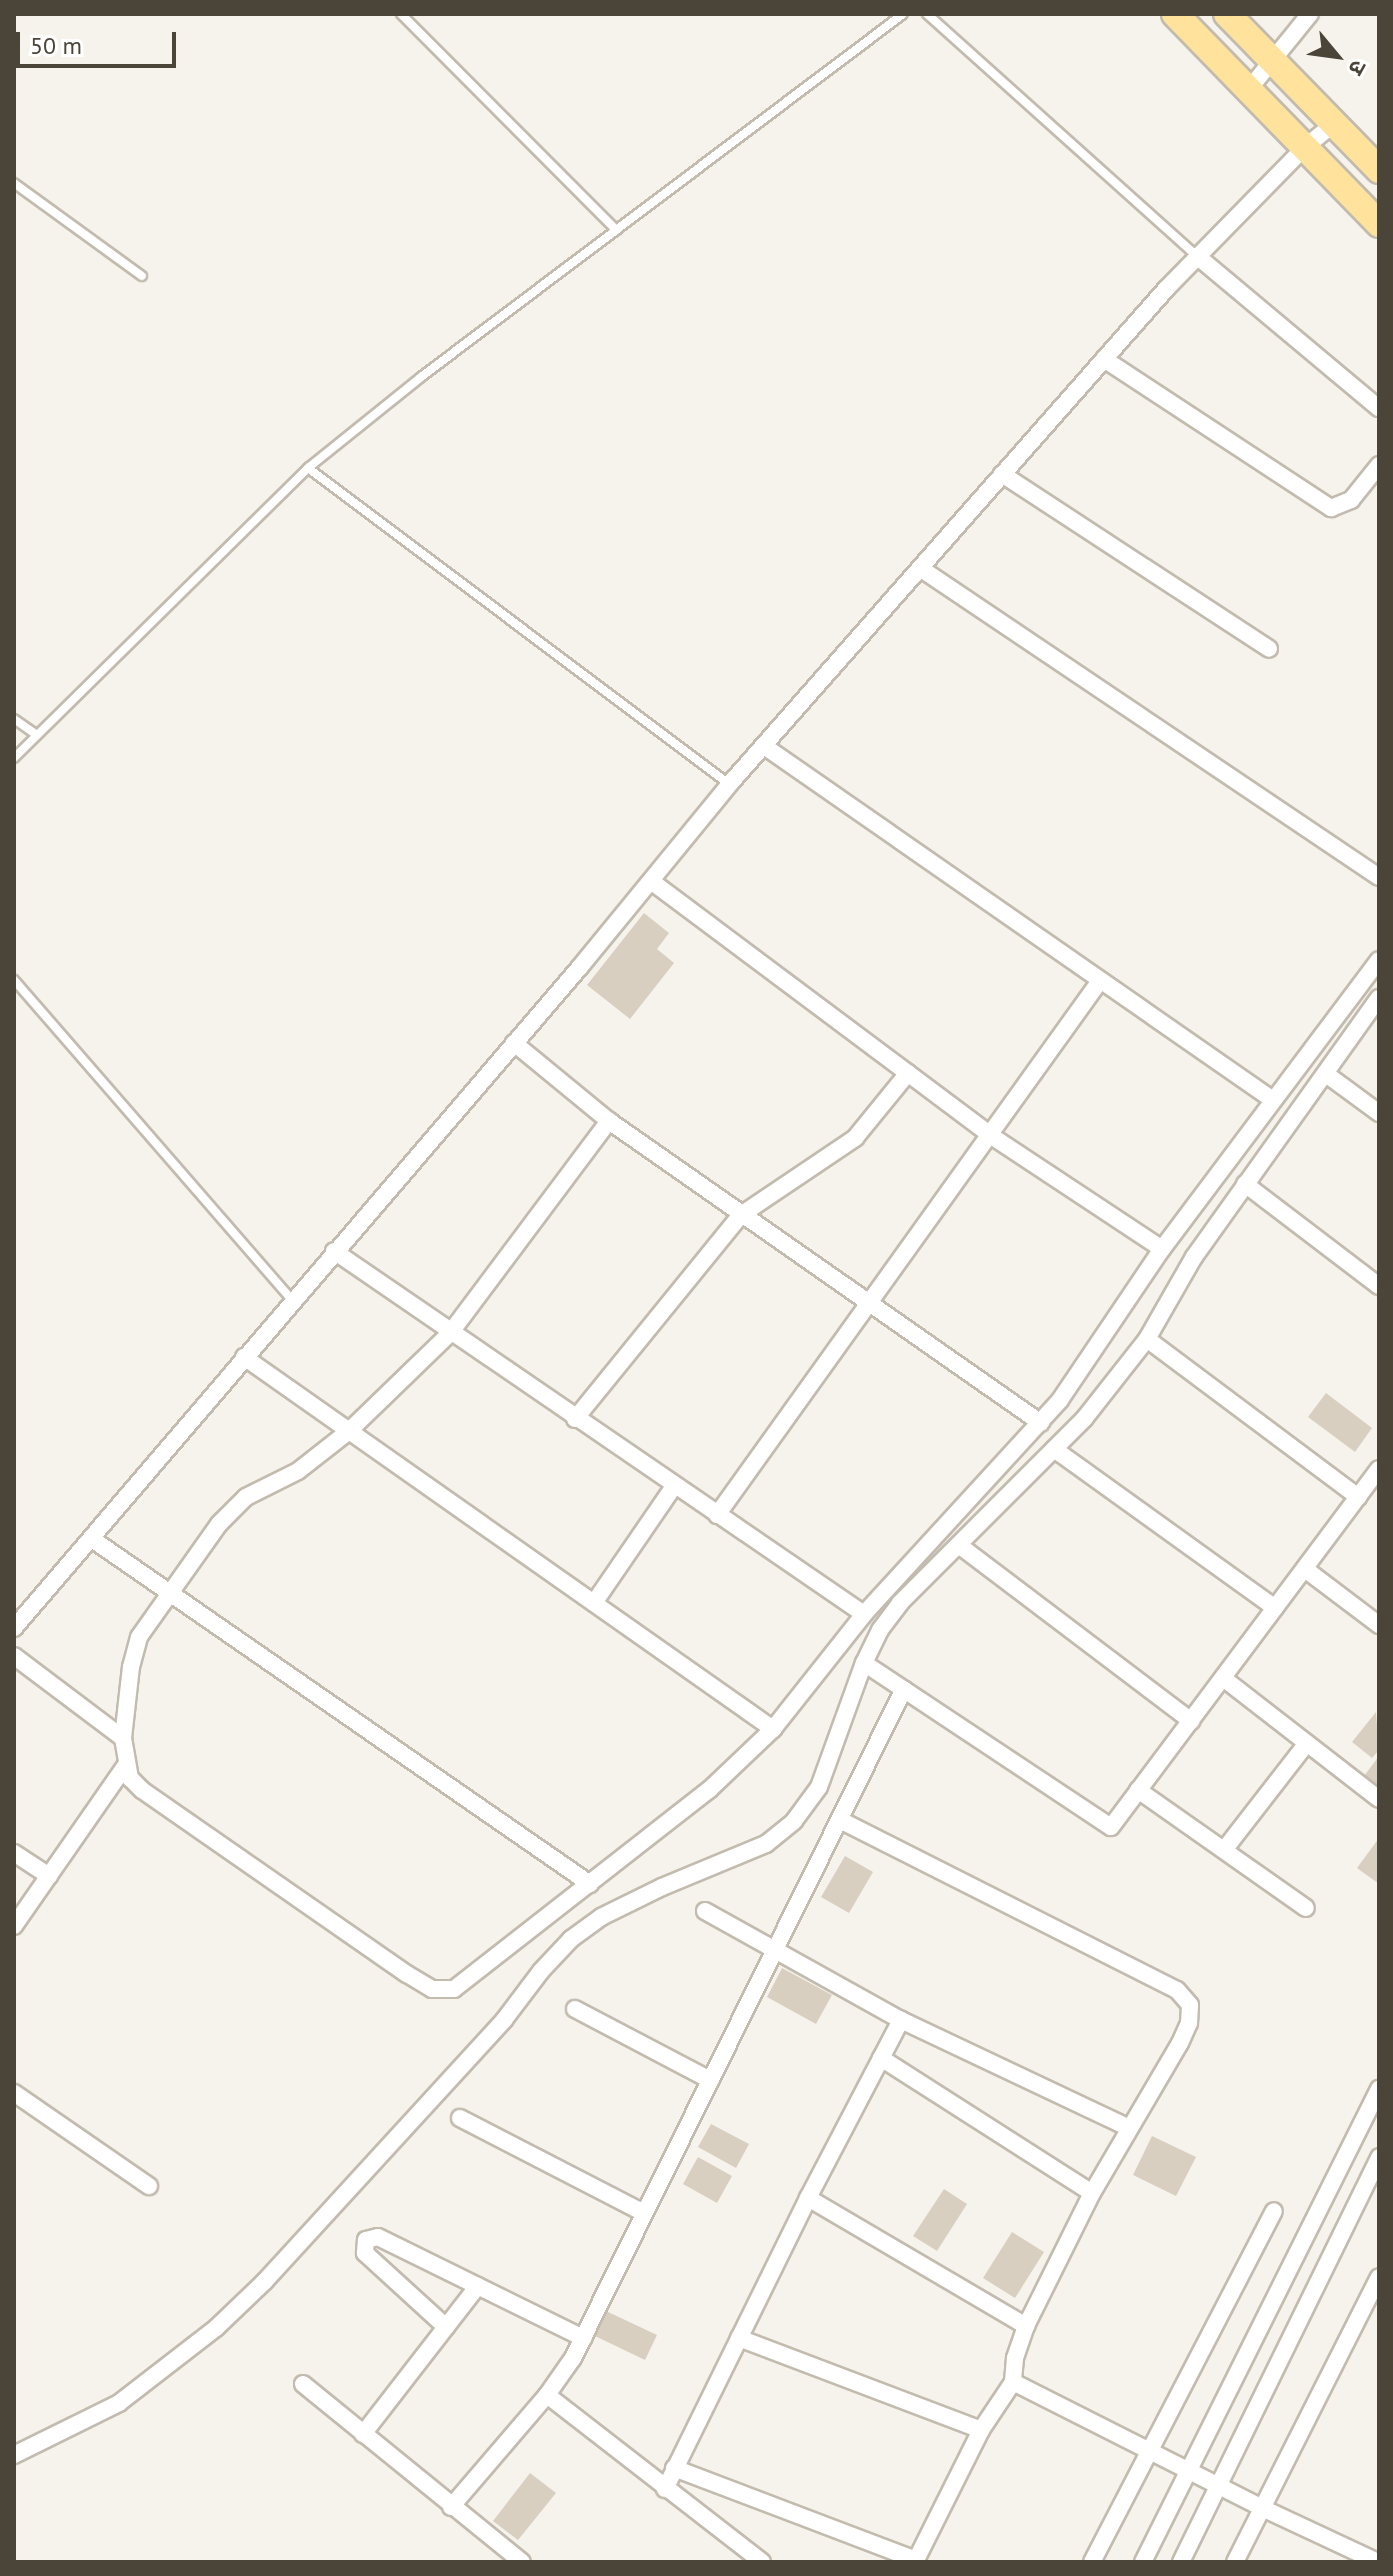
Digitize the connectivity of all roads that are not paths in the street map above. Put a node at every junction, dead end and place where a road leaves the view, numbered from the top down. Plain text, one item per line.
1 (401, 14) edge
2 (903, 14) edge
3 (927, 14) edge
4 (1175, 14) edge
5 (1227, 14) edge
6 (1310, 14) edge
7 (1275, 62) junction
8 (1250, 88) junction
9 (1334, 124) junction
10 (1304, 148) junction
11 (1379, 170) edge
12 (14, 183) edge
13 (1379, 224) edge
14 (616, 230) junction
15 (1197, 256) junction
16 (142, 276) dead end
17 (1104, 359) junction
18 (1379, 408) edge
19 (1379, 465) edge
20 (308, 468) junction
21 (1002, 474) junction
22 (920, 568) junction
23 (1269, 649) dead end
24 (14, 719) edge
25 (37, 735) junction
26 (764, 746) junction
27 (14, 758) edge
28 (729, 785) junction
29 (1379, 877) edge
30 (651, 881) junction
31 (1379, 960) edge
32 (14, 980) edge
33 (1099, 982) junction
34 (1379, 998) edge
35 (514, 1043) junction
36 (908, 1073) junction
37 (1326, 1074) junction
38 (1273, 1100) junction
39 (1379, 1113) edge
40 (609, 1121) junction
41 (990, 1135) junction
42 (1245, 1184) junction
43 (741, 1215) junction
44 (1162, 1249) junction
45 (334, 1251) junction
46 (1379, 1286) edge
47 (292, 1300) junction
48 (869, 1304) junction
49 (451, 1332) junction
50 (1147, 1339) junction
51 (244, 1357) junction
52 (575, 1419) junction
53 (1041, 1423) junction
54 (349, 1431) junction
55 (1054, 1449) junction
56 (1379, 1469) edge
57 (674, 1486) junction
58 (1358, 1497) junction
59 (717, 1515) junction
60 (92, 1539) junction
61 (960, 1546) junction
62 (1305, 1569) junction
63 (168, 1592) junction
64 (594, 1603) junction
65 (1275, 1608) junction
66 (864, 1614) junction
67 (1379, 1625) edge
68 (14, 1628) edge
69 (14, 1656) edge
70 (864, 1663) junction
71 (1223, 1678) junction
72 (904, 1689) junction
73 (1191, 1721) junction
74 (773, 1729) junction
75 (123, 1738) junction
76 (1307, 1743) junction
77 (126, 1765) junction
78 (1138, 1790) junction
79 (1379, 1799) edge
80 (840, 1820) junction
81 (1224, 1850) junction
82 (14, 1853) edge
83 (49, 1876) junction
84 (590, 1884) junction
85 (1306, 1908) dead end
86 (705, 1911) dead end
87 (14, 1926) edge
88 (776, 1948) junction
89 (575, 2009) dead end
90 (901, 2020) junction
91 (881, 2058) junction
92 (710, 2080) junction
93 (1379, 2089) edge
94 (14, 2093) edge
95 (460, 2118) dead end
96 (1129, 2128) junction
97 (1379, 2157) edge
98 (149, 2186) dead end
99 (1092, 2193) junction
100 (808, 2198) junction
101 (1274, 2211) dead end
102 (644, 2213) junction
103 (1379, 2277) edge
104 (478, 2286) junction
105 (1026, 2326) junction
106 (446, 2327) junction
107 (583, 2338) junction
108 (739, 2338) junction
109 (1013, 2382) junction
110 (303, 2384) dead end
111 (547, 2395) junction
112 (981, 2430) junction
113 (363, 2434) junction
114 (1147, 2450) junction
115 (14, 2455) edge
116 (674, 2468) junction
117 (1189, 2471) junction
118 (1219, 2487) junction
119 (665, 2489) junction
120 (451, 2507) junction
121 (1262, 2508) junction
122 (916, 2561) edge
123 (522, 2562) edge
124 (762, 2562) edge
125 (1092, 2562) edge
126 (1143, 2562) edge
127 (1181, 2562) edge
128 (1235, 2562) edge
129 (1378, 2562) edge

1 - 14 lane
2 - 14 lane
3 - 15 lane
4 - 8 main road
5 - 7 main road
6 - 7 street
7 - 8 street
7 - 9 main road
8 - 10 main road
9 - 10 street
9 - 11 main road
10 - 13 main road
10 - 15 street
12 - 16 lane
14 - 20 lane
15 - 17 street
15 - 18 street
17 - 19 street
17 - 21 street
20 - 25 lane
20 - 28 lane
21 - 22 street
21 - 23 street
22 - 26 street
22 - 29 street
24 - 25 lane
25 - 27 lane
26 - 28 street
26 - 33 street
28 - 30 street
30 - 35 street
30 - 36 street
31 - 38 street
32 - 47 lane
33 - 38 street
33 - 41 street
34 - 37 street
35 - 40 street
35 - 45 street
36 - 41 street
36 - 43 street
37 - 39 street
37 - 42 street
38 - 44 street
40 - 43 street
40 - 49 street
41 - 44 street
41 - 48 street
42 - 46 street
42 - 50 street
43 - 48 street
43 - 52 street
44 - 53 street
45 - 47 street
45 - 49 street
47 - 51 street
48 - 53 street
48 - 59 street
49 - 52 street
49 - 54 street
50 - 55 street
50 - 58 street
51 - 54 street
51 - 60 street
52 - 57 street
53 - 66 street
54 - 63 street
54 - 64 street
55 - 61 street
55 - 65 street
56 - 58 street
57 - 59 street
57 - 64 street
58 - 62 street
59 - 66 street
60 - 63 street
60 - 68 street
61 - 70 street
61 - 73 street
62 - 65 street
62 - 67 street
63 - 75 street
63 - 84 street
64 - 74 street
65 - 71 street
66 - 74 street
69 - 75 street
70 - 72 street
70 - 115 street
71 - 73 street
71 - 76 street
72 - 78 street
72 - 80 street
73 - 78 street
74 - 84 street
75 - 77 street
76 - 79 street
76 - 81 street
77 - 83 street
77 - 84 street
78 - 81 street
80 - 88 street
80 - 96 street
81 - 85 street
82 - 83 street
83 - 87 street
86 - 88 street
88 - 90 street
88 - 92 street
89 - 92 street
90 - 91 street
90 - 96 street
91 - 99 street
91 - 100 street
92 - 102 street
93 - 117 street
94 - 98 street
95 - 102 street
96 - 99 street
97 - 118 street
99 - 105 street
100 - 105 street
100 - 108 street
101 - 114 street
102 - 107 street
103 - 121 street
104 - 106 street
104 - 106 street
104 - 107 street
105 - 109 street
106 - 113 street
107 - 111 street
108 - 112 street
108 - 116 street
109 - 112 street
109 - 114 street
110 - 113 street
111 - 119 street
111 - 120 street
112 - 122 street
113 - 120 street
114 - 117 street
114 - 125 street
116 - 119 street
116 - 122 street
117 - 118 street
117 - 126 street
118 - 121 street
118 - 127 street
119 - 124 street
120 - 123 street
121 - 128 street
121 - 129 street

